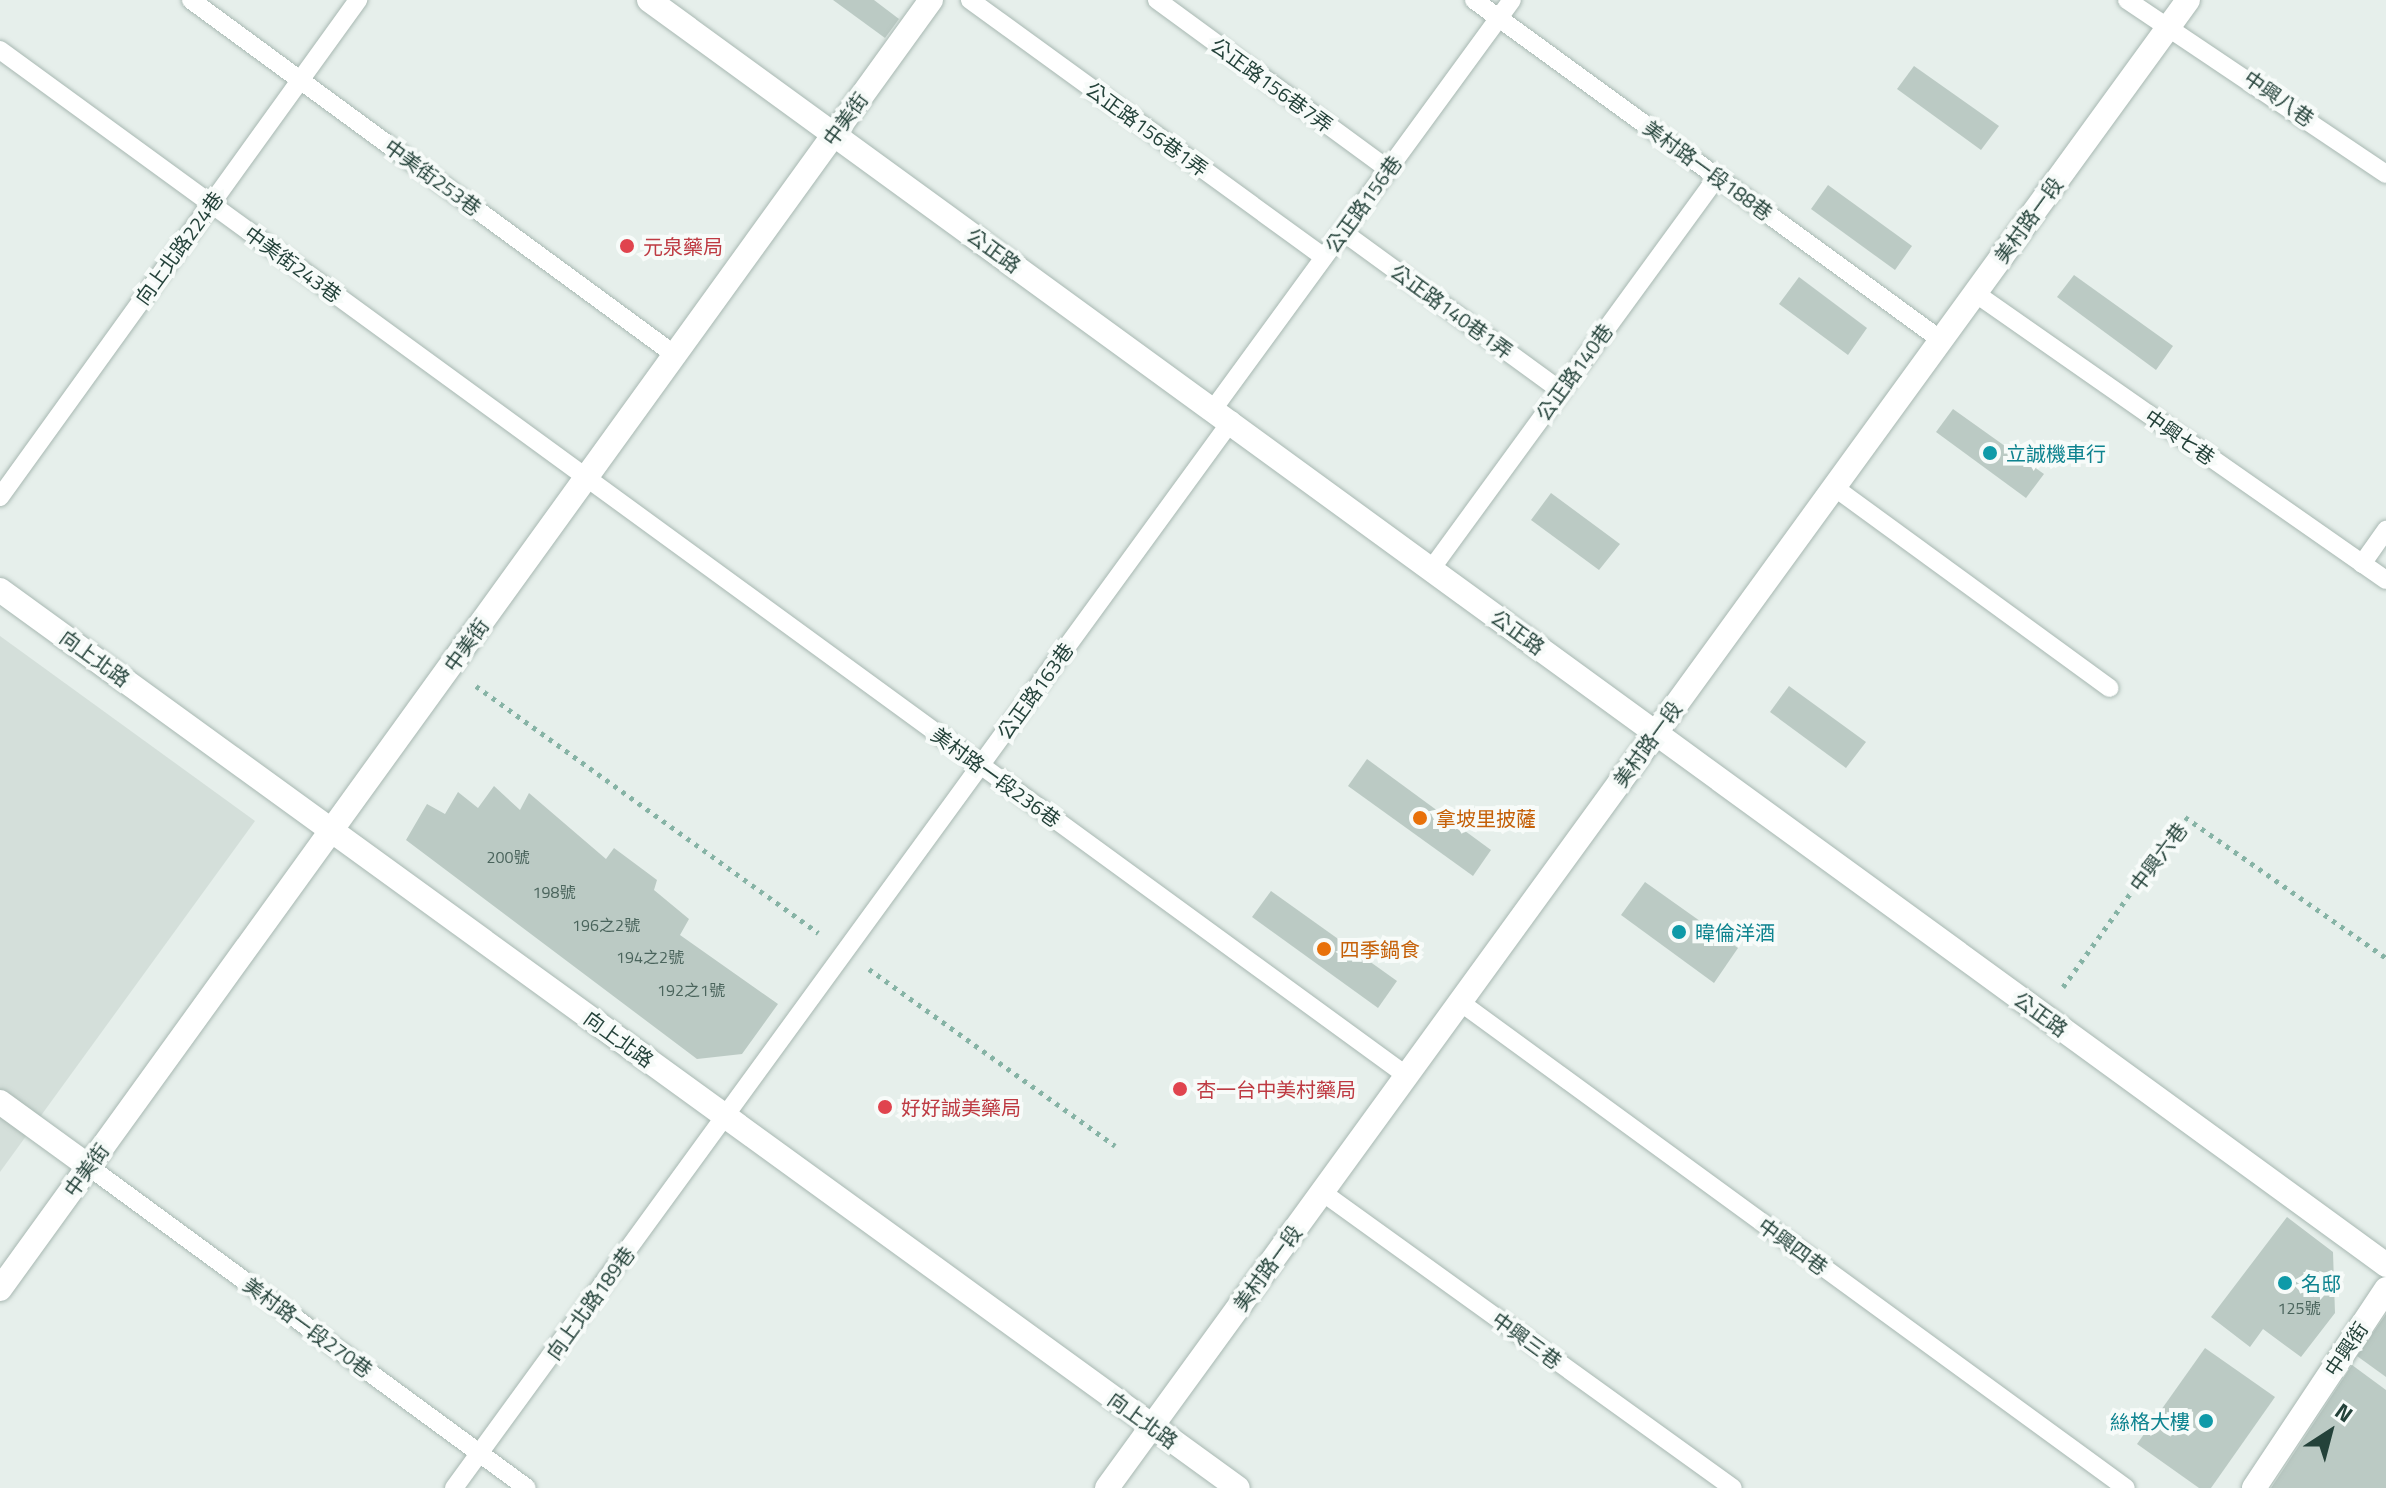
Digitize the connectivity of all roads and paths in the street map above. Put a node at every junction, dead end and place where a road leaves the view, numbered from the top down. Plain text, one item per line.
1 (191, 0) edge
2 (358, 0) edge
3 (649, 0) edge
4 (931, 0) edge
5 (970, 0) edge
6 (1157, 0) edge
7 (1474, 0) edge
8 (1512, 0) edge
9 (2127, 0) edge
10 (2188, 0) edge
11 (1499, 18) junction
12 (2167, 29) junction
13 (0, 50) edge
14 (300, 80) junction
15 (834, 135) junction
16 (1388, 169) junction
17 (2386, 174) edge
18 (1717, 177) junction
19 (211, 203) junction
20 (1343, 232) junction
21 (1324, 257) junction
22 (1975, 293) junction
23 (1941, 340) junction
24 (675, 355) junction
25 (1561, 391) junction
26 (1223, 414) junction
27 (586, 478) junction
28 (1834, 487) junction
29 (0, 497) edge
30 (2386, 530) edge
31 (2362, 564) junction
32 (1432, 568) junction
33 (2386, 580) edge
34 (0, 590) edge
35 (450, 667) junction
36 (2110, 688) dead end
37 (1655, 733) junction
38 (981, 765) junction
39 (332, 829) junction
40 (845, 952) junction
41 (2386, 958) edge
42 (1460, 1002) junction
43 (2043, 1015) junction
44 (1407, 1076) junction
45 (0, 1102) edge
46 (725, 1117) junction
47 (1115, 1146) dead end
48 (88, 1166) junction
49 (1322, 1192) junction
50 (2386, 1265) edge
51 (0, 1289) edge
52 (2386, 1289) edge
53 (1152, 1426) junction
54 (480, 1453) junction
55 (1227, 1484) edge
56 (454, 1488) edge
57 (527, 1488) edge
58 (1107, 1488) edge
59 (1733, 1488) edge
60 (2126, 1488) edge
61 (2254, 1488) edge

1 - 14 lane, 中美街253巷
2 - 14 lane, 向上北路224巷
3 - 15 street, 公正路
4 - 15 street, 中美街
5 - 21 lane, 公正路156巷1弄
6 - 16 lane, 公正路156巷7弄
7 - 11 lane, 美村路一段188巷
8 - 11 lane, 公正路156巷
9 - 12 lane, 中興八巷
10 - 12 street, 美村路一段
11 - 16 lane, 公正路156巷
11 - 18 lane, 美村路一段188巷
12 - 17 lane, 中興八巷
12 - 22 street, 美村路一段
13 - 19 lane, 中美街243巷
14 - 19 lane, 向上北路224巷
14 - 24 lane, 中美街253巷
15 - 24 street, 中美街
15 - 26 street, 公正路
16 - 20 lane, 公正路156巷
18 - 23 lane, 美村路一段188巷
18 - 25 lane, 公正路140巷
19 - 27 lane, 中美街243巷
19 - 29 lane, 向上北路224巷
20 - 21 lane, 公正路156巷
20 - 25 lane, 公正路140巷1弄
21 - 26 lane, 公正路156巷
22 - 23 street, 美村路一段
22 - 31 lane, 中興七巷
23 - 28 street, 美村路一段
24 - 27 street, 中美街
25 - 32 lane, 公正路140巷
26 - 32 street, 公正路
26 - 38 lane, 公正路163巷
27 - 35 street, 中美街
27 - 38 lane, 美村路一段236巷
28 - 36 lane
28 - 37 street, 美村路一段
30 - 31 lane
31 - 33 lane, 中興七巷
32 - 37 street, 公正路
34 - 39 street, 向上北路
35 - 39 street, 中美街
35 - 40 path
37 - 42 street, 美村路一段
37 - 43 street, 公正路
38 - 40 lane, 公正路163巷
38 - 44 lane, 美村路一段236巷
39 - 46 street, 向上北路
39 - 48 street, 中美街
40 - 46 lane, 公正路163巷
40 - 47 path
41 - 43 path, 中興六巷
42 - 44 street, 美村路一段
42 - 60 lane, 中興四巷
43 - 50 street, 公正路
44 - 49 street, 美村路一段
45 - 48 street
46 - 53 street, 向上北路
46 - 54 lane, 向上北路189巷
48 - 51 street, 中美街
48 - 54 lane, 美村路一段270巷
49 - 53 street, 美村路一段
49 - 59 lane, 中興三巷
52 - 61 street, 中興街
53 - 55 street, 向上北路
53 - 58 street, 美村路一段
54 - 56 lane, 向上北路189巷
54 - 57 lane, 美村路一段270巷

